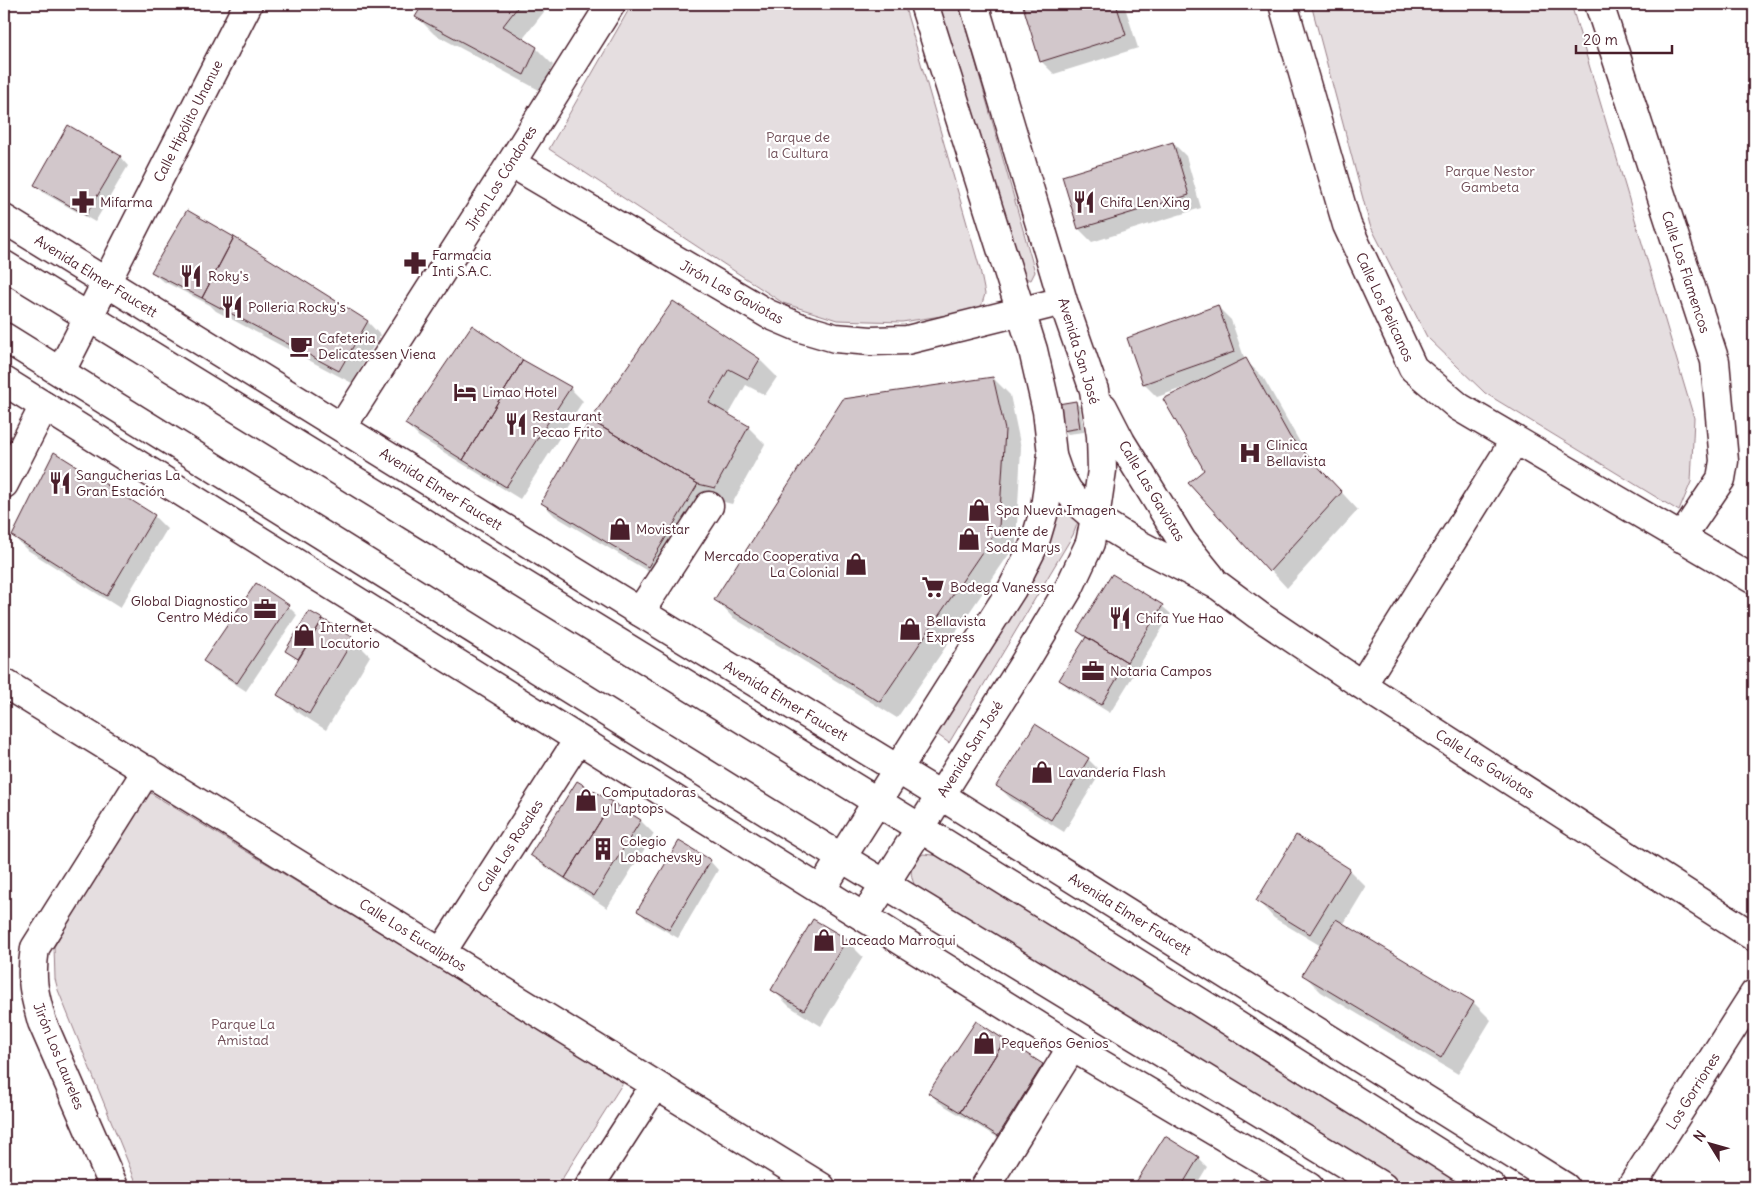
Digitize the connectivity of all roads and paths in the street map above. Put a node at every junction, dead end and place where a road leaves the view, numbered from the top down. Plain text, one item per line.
1 (248, 4) edge
2 (611, 4) edge
3 (924, 4) edge
4 (974, 4) edge
5 (1284, 4) edge
6 (1599, 4) edge
7 (511, 163) junction
8 (15, 226) edge
9 (4, 265) edge
10 (105, 283) junction
11 (1063, 301) junction
12 (1021, 312) junction
13 (88, 317) junction
14 (4, 337) edge
15 (61, 371) junction
16 (4, 381) edge
17 (1094, 390) junction
18 (44, 406) junction
19 (143, 422) junction
20 (342, 427) junction
21 (1515, 440) junction
22 (1052, 454) junction
23 (4, 484) edge
24 (709, 506) dead end
25 (1095, 518) junction
26 (1682, 538) junction
27 (1754, 580) edge
28 (1218, 586) junction
29 (640, 612) junction
30 (4, 683) edge
31 (1362, 685) junction
32 (578, 740) junction
33 (898, 769) junction
34 (147, 770) junction
35 (940, 795) junction
36 (877, 802) junction
37 (920, 828) junction
38 (841, 858) junction
39 (884, 884) junction
40 (821, 890) junction
41 (864, 916) junction
42 (1754, 937) edge
43 (441, 952) junction
44 (1754, 994) edge
45 (1072, 1047) junction
46 (656, 1085) junction
47 (114, 1187) edge
48 (589, 1187) edge
49 (821, 1187) edge
50 (985, 1187) edge
51 (1309, 1187) edge
52 (1384, 1187) edge
53 (1492, 1187) edge
54 (1565, 1187) edge
55 (1632, 1187) edge

1 - 10 street, Calle Hipólito Unanue
2 - 7 street, Jirón Los Cóndores
3 - 12 street
4 - 11 street, Avenida San José
5 - 21 street, Calle Los Pelicanos
6 - 26 street, Calle Los Flamencos
7 - 12 street, Jirón Las Gaviotas
7 - 20 street, Jirón Los Cóndores
8 - 10 street, Avenida Elmer Faucett
8 - 13 street
9 - 13 street
10 - 13 street, Calle Hipólito Unanue
10 - 20 street, Avenida Elmer Faucett
11 - 12 street, Jirón Las Gaviotas
11 - 17 street, Avenida San José
12 - 22 street
13 - 15 street, Calle Hipólito Unanue
13 - 36 street
14 - 15 street
15 - 19 street
16 - 18 street
17 - 25 street, Avenida San José
17 - 28 street, Calle Las Gaviotas
18 - 19 street
18 - 23 street
18 - 32 street
19 - 38 street
20 - 29 street, Avenida Elmer Faucett
21 - 26 street, Calle Los Pelicanos
21 - 31 street
22 - 25 street, Calle Las Gaviotas
22 - 33 street
24 - 29 street
25 - 28 street, Calle Las Gaviotas
25 - 35 street, Avenida San José
26 - 27 street, Calle Los Pelicanos
28 - 31 street, Calle Las Gaviotas
29 - 33 street, Avenida Elmer Faucett
30 - 34 street, Calle Los Eucaliptos
31 - 42 street, Calle Las Gaviotas
32 - 40 street
32 - 43 street, Calle Los Rosales
33 - 35 street, Avenida Elmer Faucett
33 - 36 street
34 - 43 street, Calle Los Eucaliptos
34 - 47 street, Jirón Los Laureles
35 - 37 street, Avenida San José
35 - 54 street, Avenida Elmer Faucett
36 - 37 street
36 - 38 street
37 - 39 street, Avenida San José
37 - 53 street
38 - 39 street
38 - 40 street
39 - 41 street, Avenida San José
39 - 52 street
40 - 41 street
41 - 45 street
43 - 46 street, Calle Los Eucaliptos
44 - 55 street, Los Gorriones
45 - 50 street
45 - 51 street
46 - 48 street
46 - 49 street, Calle Los Eucaliptos

